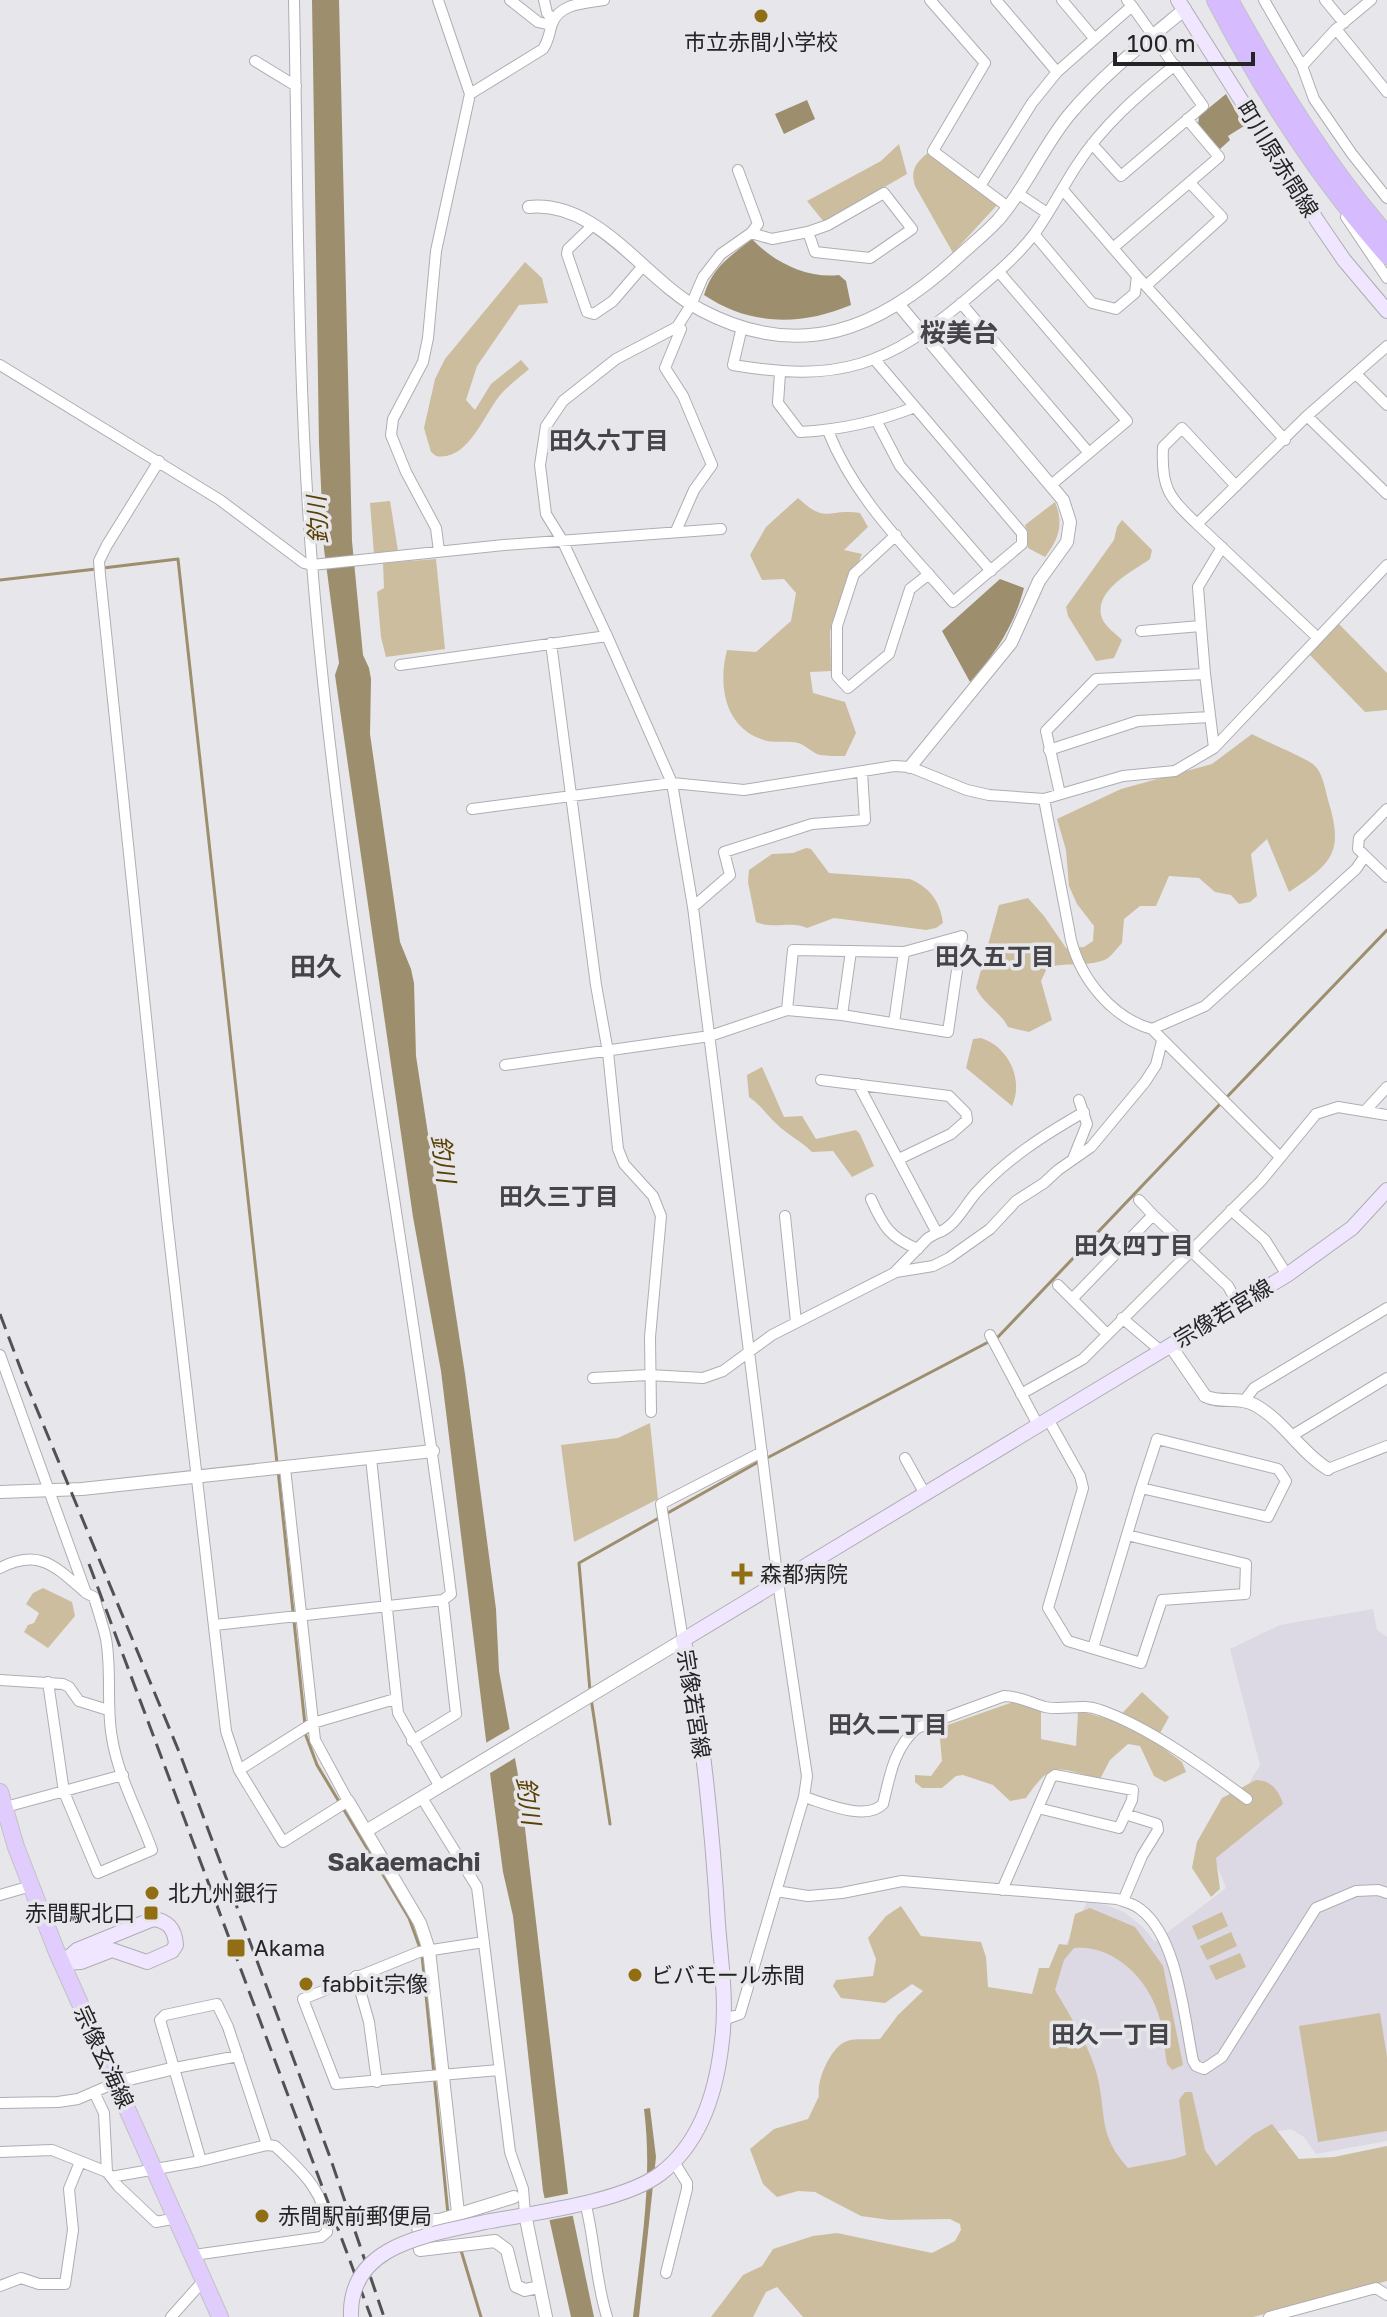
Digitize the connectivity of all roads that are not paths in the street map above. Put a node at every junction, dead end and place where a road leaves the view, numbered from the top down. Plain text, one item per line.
1 (294, 0) edge
2 (438, 0) edge
3 (511, 0) edge
4 (544, 0) edge
5 (604, 0) edge
6 (930, 0) edge
7 (996, 0) edge
8 (1062, 0) edge
9 (1215, 0) edge
10 (1230, 0) edge
11 (1264, 0) edge
12 (1325, 0) edge
13 (1371, 0) edge
14 (576, 2) edge
15 (1130, 3) edge
16 (1182, 4) edge
17 (552, 22) junction
18 (1340, 26) junction
19 (1154, 34) junction
20 (1094, 38) junction
21 (255, 61) dead end
22 (1175, 65) junction
23 (1302, 66) junction
24 (1057, 72) junction
25 (296, 86) junction
26 (1387, 92) edge
27 (470, 94) junction
28 (1187, 119) junction
29 (1092, 144) junction
30 (1304, 149) junction
31 (738, 170) dead end
32 (1190, 183) junction
33 (980, 186) junction
34 (1063, 190) junction
35 (1017, 193) junction
36 (1387, 198) edge
37 (529, 207) dead end
38 (1008, 207) junction
39 (1047, 213) junction
40 (593, 225) junction
41 (808, 232) junction
42 (751, 233) junction
43 (1034, 234) junction
44 (1387, 235) edge
45 (1113, 248) junction
46 (1387, 256) edge
47 (643, 266) junction
48 (999, 272) junction
49 (1137, 276) junction
50 (1387, 278) edge
51 (1147, 285) junction
52 (961, 303) junction
53 (691, 305) junction
54 (899, 305) junction
55 (1387, 311) edge
56 (677, 327) junction
57 (742, 327) junction
58 (923, 335) junction
59 (1387, 346) edge
60 (875, 360) junction
61 (0, 365) edge
62 (780, 373) junction
63 (1356, 374) junction
64 (1387, 405) edge
65 (915, 407) junction
66 (1307, 416) junction
67 (877, 422) junction
68 (828, 431) junction
69 (1285, 440) junction
70 (1089, 453) junction
71 (159, 461) junction
72 (1051, 485) junction
73 (1236, 486) junction
74 (1387, 494) edge
75 (1197, 524) junction
76 (721, 529) dead end
77 (676, 531) junction
78 (896, 535) junction
79 (562, 540) junction
80 (1222, 547) junction
81 (439, 551) junction
82 (314, 564) junction
83 (1387, 565) edge
84 (991, 571) junction
85 (929, 574) junction
86 (1201, 626) junction
87 (1141, 631) dead end
88 (607, 636) junction
89 (1318, 638) junction
90 (551, 643) junction
91 (400, 665) dead end
92 (1205, 674) junction
93 (1210, 717) junction
94 (1214, 748) junction
95 (1049, 750) junction
96 (910, 767) junction
97 (862, 772) junction
98 (672, 783) junction
99 (1060, 794) junction
100 (573, 795) junction
101 (1044, 799) junction
102 (472, 809) dead end
103 (1387, 809) edge
104 (1365, 856) junction
105 (1387, 877) edge
106 (693, 907) junction
107 (851, 951) junction
108 (904, 952) junction
109 (787, 1010) junction
110 (842, 1015) junction
111 (894, 1023) junction
112 (1152, 1029) junction
113 (710, 1036) junction
114 (1162, 1041) junction
115 (608, 1052) junction
116 (505, 1065) dead end
117 (821, 1080) dead end
118 (858, 1084) junction
119 (1387, 1087) edge
120 (1079, 1100) dead end
121 (1365, 1111) junction
122 (1084, 1112) junction
123 (1387, 1115) edge
124 (1279, 1156) junction
125 (899, 1159) junction
126 (1072, 1161) junction
127 (1387, 1190) edge
128 (871, 1199) dead end
129 (1139, 1200) dead end
130 (1231, 1210) junction
131 (1153, 1215) junction
132 (785, 1216) dead end
133 (937, 1233) junction
134 (918, 1249) junction
135 (1190, 1250) junction
136 (894, 1273) junction
137 (1287, 1275) junction
138 (1058, 1285) dead end
139 (1072, 1299) junction
140 (1238, 1304) junction
141 (1387, 1308) edge
142 (1122, 1318) junction
143 (796, 1322) junction
144 (1106, 1333) junction
145 (990, 1335) dead end
146 (1166, 1348) junction
147 (751, 1352) junction
148 (0, 1355) edge
149 (649, 1375) junction
150 (593, 1378) dead end
151 (1387, 1378) edge
152 (1021, 1394) junction
153 (1244, 1401) junction
154 (651, 1412) dead end
155 (1043, 1422) junction
156 (1293, 1435) junction
157 (1387, 1447) edge
158 (433, 1451) junction
159 (762, 1452) junction
160 (371, 1458) junction
161 (905, 1458) dead end
162 (285, 1468) junction
163 (1328, 1469) joint
164 (196, 1477) junction
165 (1141, 1488) junction
166 (49, 1490) junction
167 (0, 1492) edge
168 (925, 1494) junction
169 (1127, 1535) junction
170 (0, 1568) edge
171 (778, 1582) junction
172 (86, 1593) junction
173 (443, 1600) junction
174 (386, 1605) junction
175 (301, 1615) junction
176 (215, 1625) junction
177 (683, 1640) junction
178 (1093, 1648) junction
179 (0, 1680) edge
180 (48, 1682) junction
181 (395, 1699) junction
182 (108, 1710) junction
183 (313, 1723) junction
184 (412, 1741) junction
185 (239, 1770) junction
186 (123, 1775) junction
187 (440, 1787) junction
188 (64, 1792) junction
189 (804, 1797) junction
190 (422, 1798) junction
191 (1247, 1799) dead end
192 (348, 1801) junction
193 (1, 1803) edge
194 (1038, 1808) junction
195 (1125, 1814) junction
196 (366, 1831) junction
197 (31, 1886) junction
198 (1002, 1890) junction
199 (776, 1891) junction
200 (1387, 1893) edge
201 (0, 1895) edge
202 (1123, 1901) junction
203 (484, 1942) junction
204 (429, 1950) junction
205 (62, 1963) junction
206 (356, 1976) junction
207 (723, 2020) junction
208 (238, 2056) junction
209 (175, 2068) junction
210 (499, 2070) junction
211 (443, 2075) junction
212 (117, 2082) junction
213 (377, 2082) junction
214 (94, 2092) junction
215 (0, 2103) edge
216 (267, 2145) junction
217 (0, 2152) edge
218 (201, 2161) junction
219 (80, 2162) junction
220 (674, 2162) junction
221 (155, 2169) junction
222 (109, 2175) junction
223 (514, 2197) dead end
224 (584, 2202) junction
225 (458, 2213) junction
226 (530, 2213) junction
227 (177, 2218) junction
228 (194, 2255) junction
229 (666, 2273) dead end
230 (204, 2280) junction
231 (0, 2286) edge
232 (539, 2287) junction
233 (1387, 2295) edge
234 (171, 2317) edge
235 (220, 2317) edge
236 (351, 2317) edge
237 (546, 2317) edge
238 (607, 2317) edge
239 (1269, 2317) edge

1 - 25 street
2 - 27 street
3 - 17 street
4 - 17 street
5 - 14 street
6 - 33 street
7 - 24 street
8 - 20 street
9 - 30 highway
10 - 44 highway
11 - 23 street
12 - 18 street
13 - 18 street
14 - 17 street
15 - 19 street
15 - 20 street
16 - 19 street
16 - 55 main road, 町川原赤間線
17 - 27 street
18 - 23 street
18 - 26 street
19 - 22 street
19 - 35 street
20 - 24 street
21 - 25 street
22 - 28 street
22 - 29 street
23 - 36 street
24 - 33 street
25 - 82 street
27 - 81 street
28 - 29 street
28 - 32 street
29 - 34 street
30 - 46 highway
30 - 50 street
31 - 42 street
32 - 45 street
32 - 51 street
33 - 38 street
34 - 39 street
34 - 45 street
35 - 38 street
35 - 39 street
37 - 40 street
38 - 54 street
39 - 43 street
40 - 47 street
40 - 47 street
41 - 41 street
41 - 42 street
42 - 53 street
43 - 48 street
43 - 49 street
45 - 49 street
47 - 53 street
48 - 52 street
48 - 70 street
49 - 51 street
51 - 69 street
52 - 58 street
52 - 70 street
53 - 56 street
53 - 57 street
54 - 57 street
54 - 58 street
56 - 77 street
56 - 79 street
57 - 62 street
58 - 60 street
58 - 72 street
59 - 63 street
60 - 62 street
60 - 65 street
61 - 71 street
62 - 68 street
63 - 64 street
63 - 66 street
65 - 67 street
65 - 84 street
66 - 69 street
66 - 74 street
67 - 68 street
67 - 84 street
68 - 78 street
69 - 73 street
70 - 72 street
71 - 82 street
71 - 164 street
72 - 96 street
73 - 75 street
73 - 75 street
75 - 80 street
76 - 77 street
77 - 79 street
78 - 85 street
78 - 85 street
79 - 81 street
79 - 88 street
80 - 86 street
80 - 89 street
81 - 82 street
82 - 158 street
83 - 89 street
84 - 85 street
86 - 87 street
86 - 92 street
88 - 90 street
88 - 98 street
89 - 94 street
90 - 91 street
90 - 100 street
92 - 93 street
92 - 95 street
93 - 94 street
93 - 95 street
94 - 99 street
95 - 99 street
96 - 97 street
96 - 101 street
97 - 98 street
97 - 106 street
98 - 100 street
98 - 106 street
99 - 101 street
100 - 102 street
100 - 115 street
101 - 112 street
103 - 104 street
104 - 105 street
104 - 112 street
106 - 113 street
107 - 108 street
107 - 109 street
107 - 110 street
108 - 111 street
108 - 111 street
109 - 110 street
109 - 113 street
110 - 111 street
112 - 114 street
113 - 115 street
113 - 147 street
114 - 124 street
114 - 126 street
115 - 116 street
115 - 149 street
117 - 118 street
118 - 125 street
118 - 125 street
119 - 121 street
120 - 122 street
121 - 123 street
121 - 124 street
122 - 126 street
122 - 133 street
124 - 130 street
125 - 133 street
126 - 136 street
127 - 137 main road, 宗像若宮線
128 - 134 street
129 - 131 street
130 - 135 street
130 - 137 street
131 - 135 street
131 - 139 street
132 - 143 street
133 - 134 street
134 - 136 street
135 - 140 street
135 - 142 street
136 - 143 street
137 - 140 main road, 宗像若宮線
138 - 139 street
139 - 144 street
140 - 146 main road, 宗像若宮線
141 - 153 street
142 - 144 street
142 - 146 street
143 - 147 street
144 - 152 street
145 - 152 street
146 - 153 street
146 - 155 main road, 宗像若宮線
147 - 149 street
147 - 159 street
148 - 166 street
149 - 150 street
149 - 154 street
151 - 156 street
152 - 155 street
153 - 156 street
155 - 168 main road, 宗像若宮線
155 - 178 street
156 - 163 street
157 - 163 street
158 - 160 street
158 - 173 street
159 - 171 street
159 - 177 street
160 - 162 street
160 - 174 street
161 - 168 street
162 - 164 street
162 - 175 street
164 - 166 street
164 - 176 street
165 - 165 street
165 - 169 street
166 - 167 street
166 - 172 street
168 - 171 main road, 宗像若宮線
169 - 178 street
169 - 178 street
170 - 172 street
171 - 177 main road, 宗像若宮線
171 - 189 street
172 - 182 street
173 - 174 street
173 - 184 street
174 - 175 street
174 - 181 street
175 - 176 street
175 - 183 street
176 - 185 street
177 - 187 street
177 - 207 main road, 宗像若宮線
179 - 180 street
180 - 182 street
180 - 188 street
181 - 183 street
181 - 184 street
182 - 186 street
183 - 185 street
183 - 192 street
184 - 187 street
185 - 192 street
186 - 188 street
186 - 188 street
187 - 190 street
188 - 193 street
189 - 191 street
189 - 199 street
190 - 196 street
190 - 203 street
192 - 196 street
193 - 197 main road, 宗像玄海線
194 - 195 street
194 - 195 street
194 - 198 street
195 - 202 street
196 - 204 street
197 - 201 street
197 - 205 main road, 宗像玄海線
198 - 199 street
198 - 202 street
199 - 207 street
200 - 202 street
203 - 204 street
203 - 210 street
204 - 206 street
204 - 211 street
205 - 205 main road
205 - 212 main road, 宗像玄海線
206 - 213 street
206 - 213 street
207 - 220 main road, 宗像若宮線
208 - 209 street
208 - 209 street
208 - 216 street
209 - 212 street
209 - 218 street
210 - 211 street
210 - 226 street
211 - 213 street
211 - 225 street
212 - 214 street
212 - 221 main road, 宗像玄海線
214 - 215 street
214 - 222 street
216 - 218 street
216 - 228 street
217 - 219 street
218 - 221 street
219 - 222 street
219 - 231 street
220 - 224 main road, 宗像若宮線
220 - 229 street
221 - 222 street
221 - 227 main road, 宗像玄海線
222 - 227 street
223 - 225 street
224 - 226 main road, 宗像若宮線
224 - 238 street
225 - 232 street
226 - 232 street
226 - 236 main road, 宗像若宮線, bridge
227 - 228 main road, 宗像玄海線
228 - 230 main road, 宗像玄海線
230 - 234 street
230 - 235 main road, 宗像玄海線
232 - 237 street
233 - 239 street

